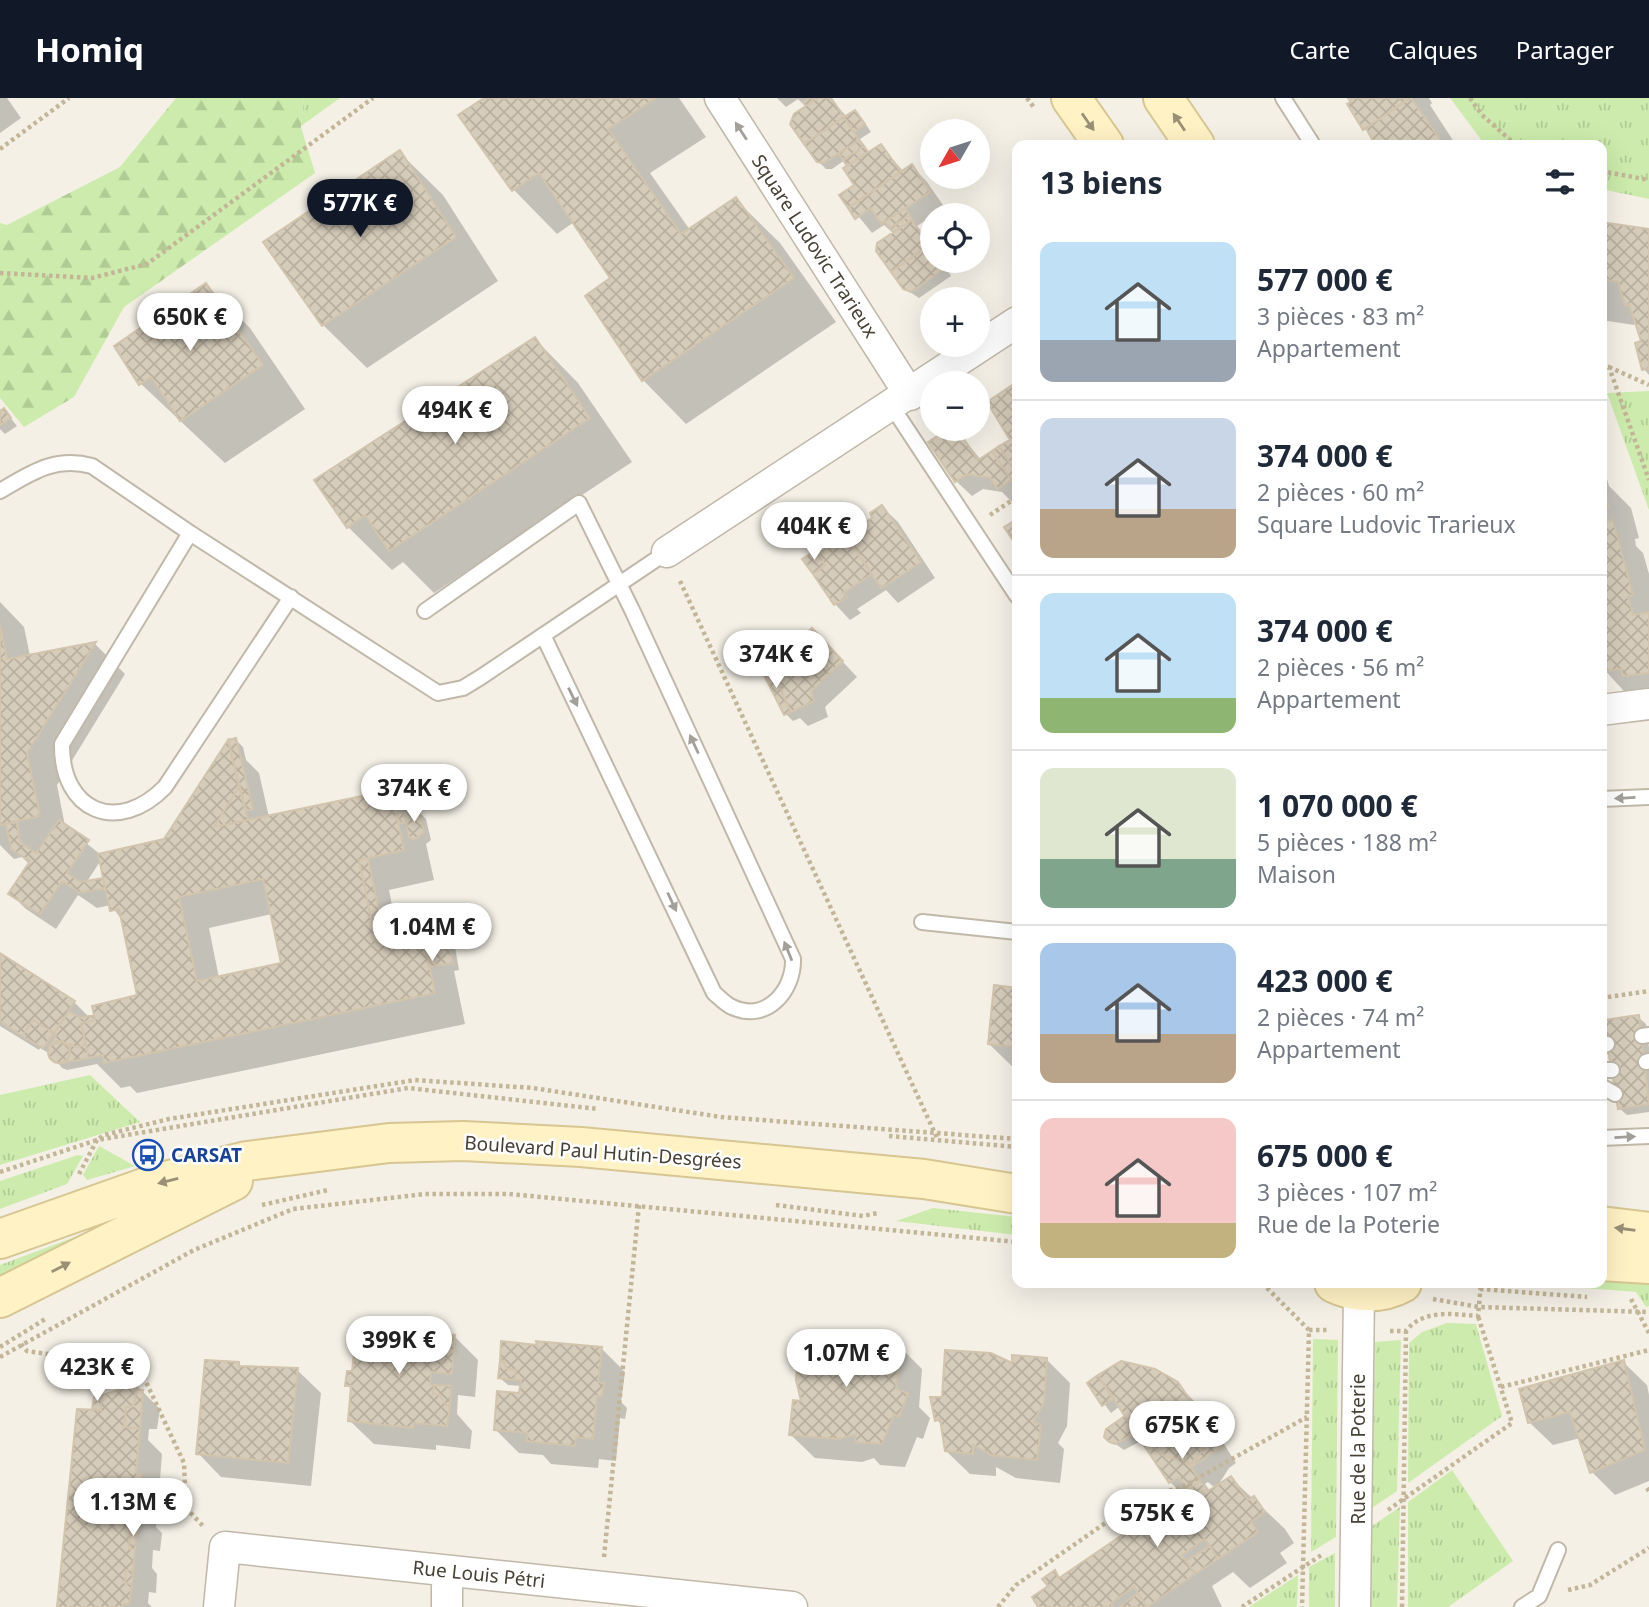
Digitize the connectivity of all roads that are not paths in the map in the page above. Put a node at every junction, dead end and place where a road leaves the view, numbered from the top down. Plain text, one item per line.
1 (720, 98) edge
2 (1071, 98) edge
3 (1163, 98) edge
4 (1283, 98) edge
5 (1100, 140) edge
6 (1192, 140) edge
7 (1310, 140) edge
8 (1012, 330) edge
9 (901, 400) junction
10 (0, 491) edge
11 (190, 533) junction
12 (667, 552) joint
13 (620, 584) junction
14 (1012, 588) edge
15 (290, 597) junction
16 (425, 611) dead end
17 (543, 635) junction
18 (1649, 704) edge
19 (1607, 709) edge
20 (1649, 797) edge
21 (1607, 799) edge
22 (922, 922) dead end
23 (1012, 931) edge
24 (1607, 1089) edge
25 (1615, 1094) dead end
26 (1649, 1136) edge
27 (1607, 1138) edge
28 (283, 1157) junction
29 (1012, 1177) edge
30 (924, 1179) junction
31 (1012, 1193) edge
32 (1607, 1227) edge
33 (1649, 1232) edge
34 (0, 1239) edge
35 (1649, 1265) edge
36 (1607, 1276) edge
37 (1346, 1288) edge
38 (1354, 1288) edge
39 (1387, 1288) edge
40 (0, 1298) edge
41 (1558, 1550) dead end
42 (447, 1571) junction
43 (748, 1605) edge
44 (219, 1607) edge
45 (447, 1607) edge
46 (792, 1607) edge
47 (1355, 1607) edge
48 (1522, 1607) edge

9 -> 1 street, Square Ludovic Trarieux
2 -> 5 main road
6 -> 3 main road
4 - 7 lane
8 - 9 street
9 - 12 street
9 - 14 lane
10 - 11 lane
11 - 15 lane
11 - 15 lane
12 - 13 lane
13 - 16 lane
13 - 17 lane
17 -> 13 lane
15 - 17 lane
18 - 19 street
20 -> 21 lane
22 - 23 lane
24 - 25 lane
27 -> 26 lane
28 - 30 main road, Boulevard Paul Hutin-Desgrées
28 -> 34 main road, Boulevard Paul Hutin-Desgrées
40 -> 28 main road, Boulevard Paul Hutin-Desgrées
29 - 30 main road, Boulevard Paul Hutin-Desgrées
30 - 31 main road, Boulevard Paul Hutin-Desgrées
33 -> 32 main road
35 - 36 main road
37 - 47 street, Rue de la Poterie
38 - 39 main road
41 - 48 lane
42 - 43 street, Rue Louis Pétri
42 - 44 street, Rue Louis Pétri
42 - 45 street
43 - 46 street, Rue Louis Pétri

